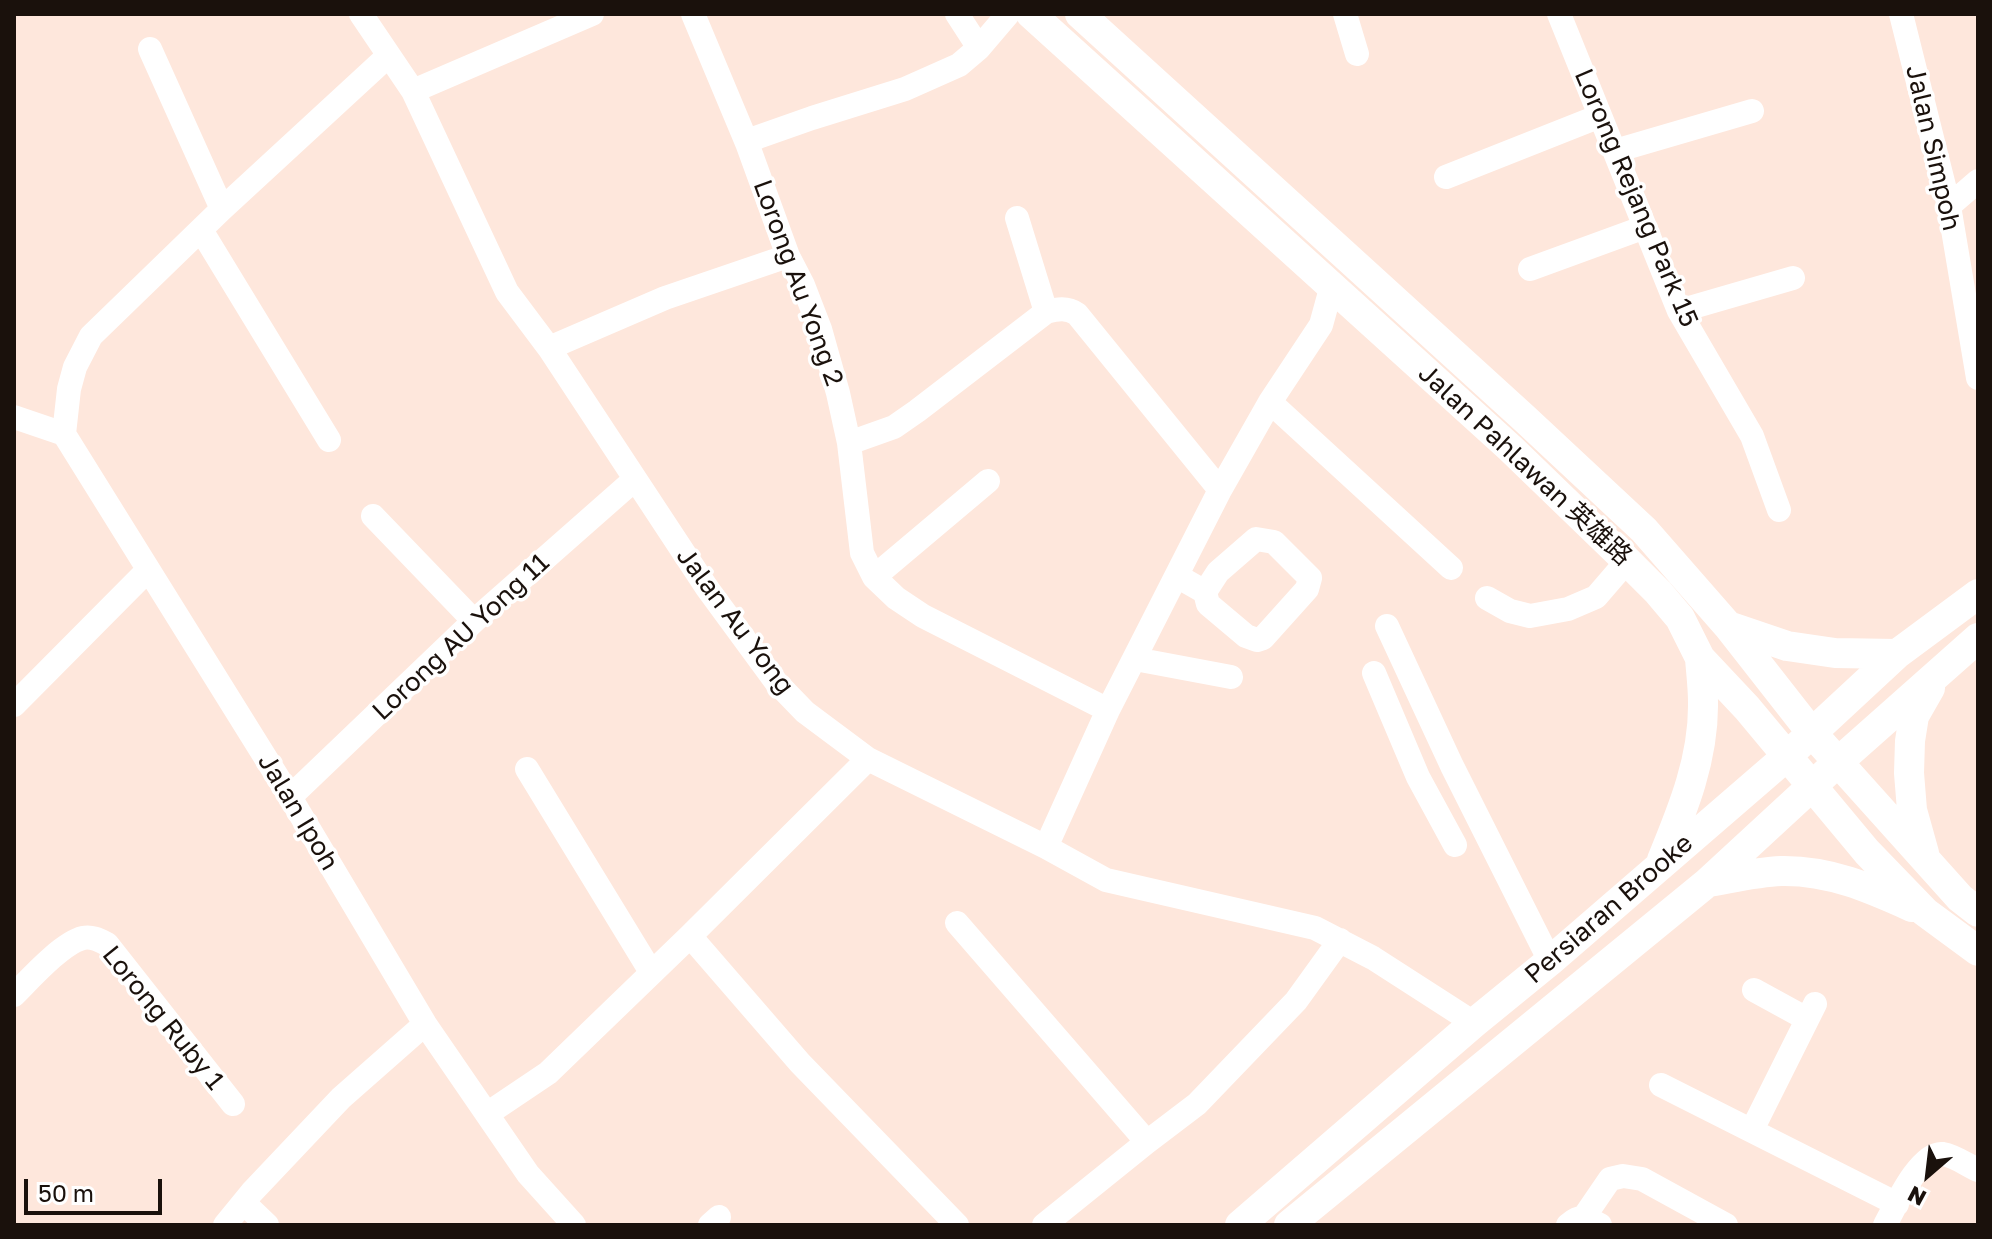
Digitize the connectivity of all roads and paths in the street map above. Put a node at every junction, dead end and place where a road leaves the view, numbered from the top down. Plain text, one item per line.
1 (361, 14) edge
2 (592, 14) edge
3 (693, 14) edge
4 (957, 14) edge
5 (1008, 14) edge
6 (1031, 14) edge
7 (1080, 14) edge
8 (1345, 14) edge
9 (1559, 14) edge
10 (1901, 14) edge
11 (979, 48) junction
12 (150, 49) dead end
13 (1357, 54) dead end
14 (388, 56) junction
15 (413, 91) junction
16 (1752, 111) dead end
17 (1600, 116) junction
18 (747, 143) junction
19 (1615, 151) junction
20 (1446, 177) dead end
21 (1978, 181) edge
22 (1949, 206) junction
23 (222, 209) junction
24 (1017, 218) dead end
25 (1645, 227) junction
26 (201, 230) junction
27 (788, 256) junction
28 (1530, 269) dead end
29 (1793, 278) dead end
30 (1332, 285) junction
31 (1679, 311) junction
32 (1046, 312) junction
33 (1370, 320) junction
34 (1321, 325) junction
35 (549, 348) junction
36 (1978, 378) edge
37 (1270, 402) junction
38 (14, 417) edge
39 (64, 434) junction
40 (329, 440) dead end
41 (849, 443) junction
42 (634, 480) junction
43 (988, 481) dead end
44 (1220, 490) junction
45 (1779, 510) dead end
46 (373, 516) dead end
47 (1627, 561) junction
48 (1451, 568) dead end
49 (148, 570) junction
50 (1177, 576) junction
51 (874, 577) junction
52 (1205, 592) junction
53 (1978, 594) edge
54 (1487, 598) dead end
55 (474, 621) junction
56 (1387, 626) dead end
57 (1728, 626) junction
58 (1978, 638) edge
59 (1897, 654) junction
60 (1700, 658) junction
61 (1135, 659) junction
62 (1939, 672) junction
63 (1374, 673) dead end
64 (1231, 677) dead end
65 (14, 705) edge
66 (1108, 710) junction
67 (1811, 732) junction
68 (1786, 757) junction
69 (868, 759) junction
70 (1837, 763) junction
71 (1452, 766) junction
72 (527, 769) dead end
73 (1418, 777) junction
74 (1812, 787) junction
75 (290, 797) junction
76 (1455, 845) dead end
77 (1046, 847) junction
78 (1927, 862) junction
79 (1660, 865) junction
80 (1708, 882) junction
81 (1925, 912) junction
82 (1978, 912) edge
83 (957, 923) dead end
84 (690, 936) junction
85 (1340, 940) junction
86 (1978, 951) edge
87 (1550, 961) junction
88 (651, 972) junction
89 (1754, 990) dead end
90 (14, 995) edge
91 (1474, 1023) junction
92 (425, 1024) junction
93 (1661, 1085) dead end
94 (233, 1104) dead end
95 (487, 1114) junction
96 (1752, 1130) junction
97 (1147, 1142) junction
98 (1978, 1170) edge
99 (244, 1203) junction
100 (1891, 1215) edge
101 (1584, 1222) edge
102 (225, 1225) edge
103 (267, 1225) edge
104 (574, 1225) edge
105 (957, 1225) edge
106 (1044, 1225) edge
107 (1240, 1225) edge
108 (1289, 1225) edge
109 (1726, 1225) edge

1 - 14 street, Jalan Au Yong
2 - 15 street
3 - 18 street, Lorong Au Yong 2
4 - 11 street
5 - 11 street
6 - 30 main road, Jalan Pahlawan 英雄路
7 - 57 main road, Jalan Pahlawan 英雄路
8 - 13 street
9 - 17 street, Lorong Rejang Park 15
10 - 22 street, Jalan Simpoh
11 - 18 street
12 - 23 street
14 - 15 street, Jalan Au Yong
14 - 23 street
15 - 35 street, Jalan Au Yong
16 - 19 street
17 - 19 street, Lorong Rejang Park 15
17 - 20 street
18 - 27 street, Lorong Au Yong 2
19 - 25 street, Lorong Rejang Park 15
21 - 22 street
22 - 36 street, Jalan Simpoh
23 - 26 street
24 - 32 street
25 - 28 street
25 - 31 street, Lorong Rejang Park 15
26 - 39 street
26 - 40 street
27 - 35 street
27 - 41 street, Lorong Au Yong 2
29 - 31 street
30 - 33 main road, Jalan Pahlawan 英雄路
30 - 34 street
31 - 45 street, Lorong Rejang Park 15
32 - 41 street
32 - 44 street
33 - 34 street
33 - 47 main road, Jalan Pahlawan 英雄路
34 - 37 street
35 - 42 street, Jalan Au Yong
37 - 44 street
37 - 48 street
38 - 39 street
39 - 49 street, Jalan Ipoh
41 - 51 street, Lorong Au Yong 2
42 - 55 street, Lorong AU Yong 11
42 - 69 street, Jalan Au Yong
43 - 51 street
44 - 50 street
46 - 55 street
47 - 54 street
47 - 60 main road, Jalan Pahlawan 英雄路
49 - 65 street
49 - 75 street, Jalan Ipoh
50 - 52 street
50 - 61 street
51 - 66 street, Lorong Au Yong 2
52 - 52 street
53 - 59 main road, Persiaran Brooke
55 - 75 street, Lorong AU Yong 11
56 - 71 street
57 - 59 main road
57 - 67 main road, Jalan Pahlawan 英雄路
58 - 62 main road, Persiaran Brooke
59 - 67 main road, Persiaran Brooke
60 - 68 main road, Jalan Pahlawan 英雄路
60 - 79 main road
61 - 64 street
61 - 66 street
62 - 70 main road, Persiaran Brooke
62 - 78 main road
63 - 73 street
66 - 77 street
67 - 68 main road, Persiaran Brooke
67 - 70 main road, Jalan Pahlawan 英雄路
68 - 74 main road, Jalan Pahlawan 英雄路
68 - 79 main road, Persiaran Brooke
69 - 77 street, Jalan Au Yong
69 - 84 street
70 - 74 main road, Persiaran Brooke
70 - 78 main road, Jalan Pahlawan 英雄路
71 - 73 street
71 - 87 street
72 - 88 street
73 - 76 street
74 - 80 main road, Persiaran Brooke
74 - 81 main road, Jalan Pahlawan 英雄路
75 - 92 street, Jalan Ipoh
77 - 85 street, Jalan Au Yong
78 - 82 main road, Jalan Pahlawan 英雄路
79 - 87 main road, Persiaran Brooke
80 - 81 main road
80 - 108 main road, Persiaran Brooke
81 - 86 main road, Jalan Pahlawan 英雄路
83 - 97 street
84 - 88 street
84 - 105 street
85 - 91 street, Jalan Au Yong
85 - 97 street
87 - 91 main road, Persiaran Brooke
88 - 95 street
89 - 96 street
90 - 94 street, Lorong Ruby 1
91 - 107 main road, Persiaran Brooke
92 - 95 street, Jalan Ipoh
92 - 99 street
93 - 96 street
95 - 104 street, Jalan Ipoh
96 - 100 street
97 - 106 street
98 - 100 street
99 - 102 street
99 - 103 street
101 - 109 street

